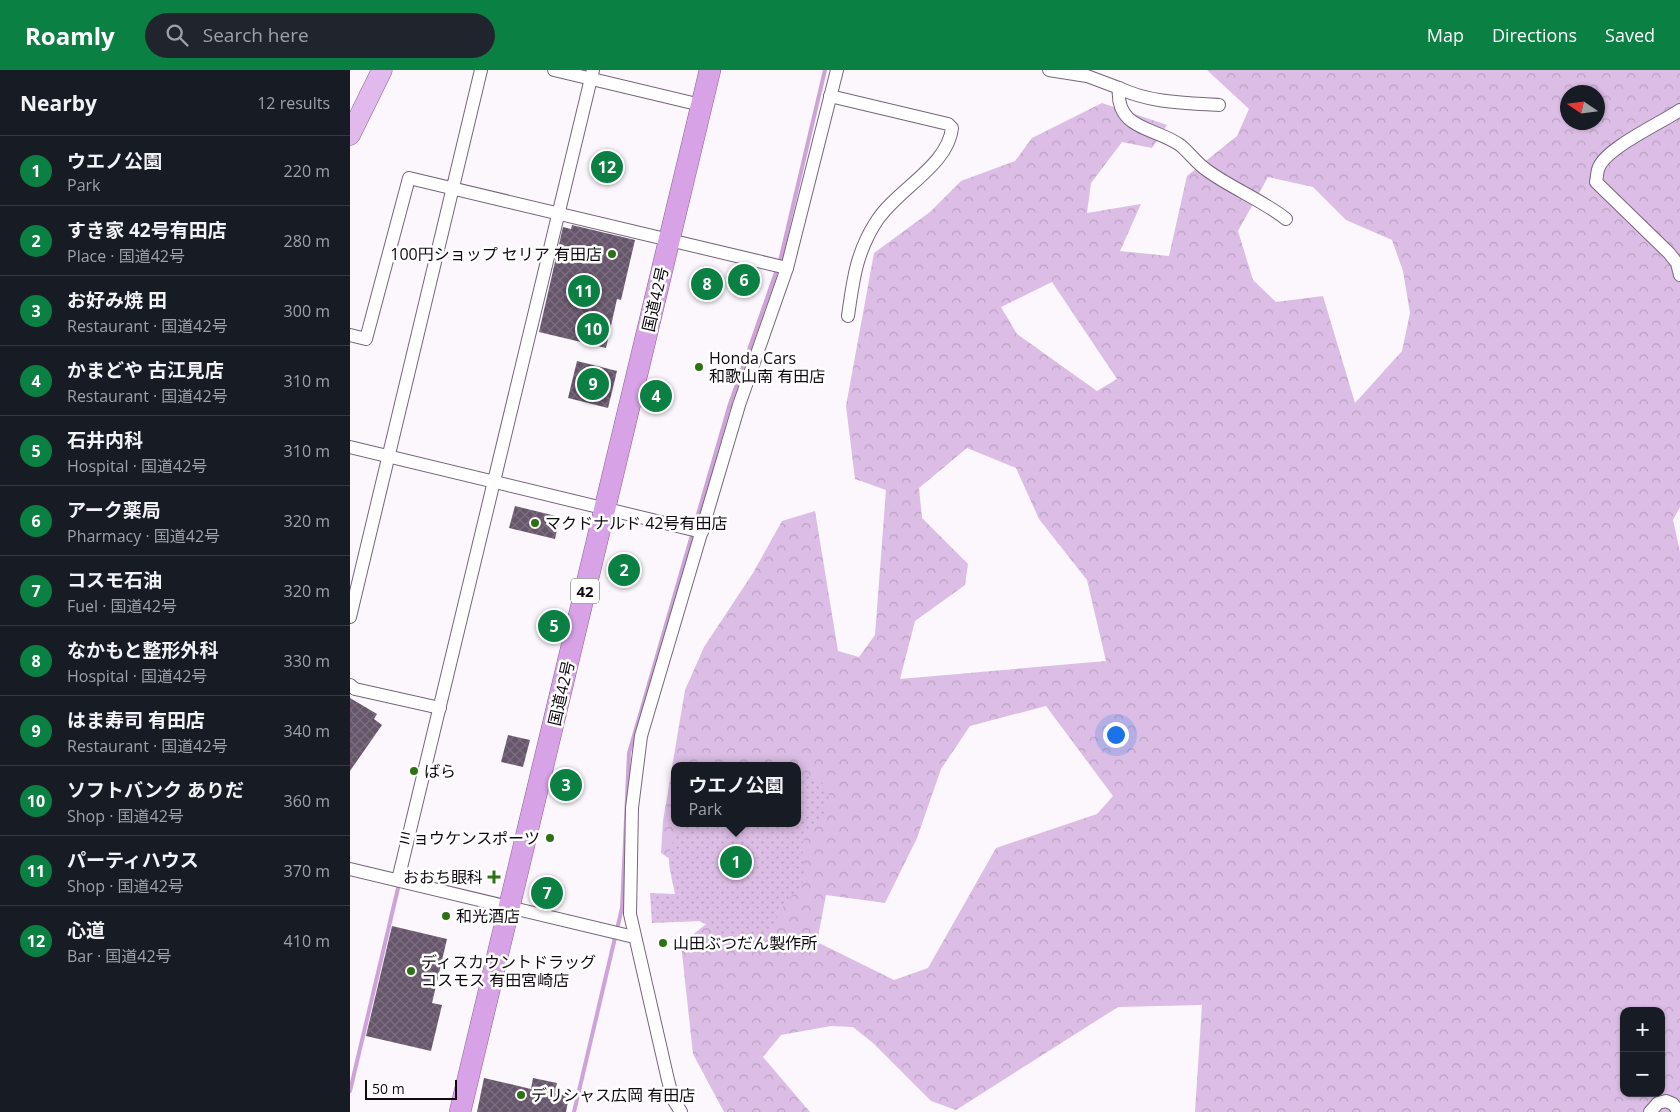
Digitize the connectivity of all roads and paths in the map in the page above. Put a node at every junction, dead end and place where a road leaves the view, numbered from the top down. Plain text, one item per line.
1 (382, 70) edge
2 (481, 70) edge
3 (554, 70) edge
4 (710, 70) edge
5 (837, 70) edge
6 (1049, 70) edge
7 (592, 74) edge
8 (1119, 88) junction
9 (830, 96) junction
10 (701, 105) junction
11 (1220, 105) dead end
12 (1680, 110) edge
13 (350, 135) edge
14 (453, 188) junction
15 (559, 213) junction
16 (1286, 219) dead end
17 (669, 240) junction
18 (787, 268) junction
19 (1680, 275) edge
20 (848, 316) dead end
21 (350, 335) edge
22 (350, 447) edge
23 (388, 456) junction
24 (494, 482) junction
25 (605, 509) junction
26 (702, 532) junction
27 (350, 617) edge
28 (350, 685) edge
29 (440, 708) junction
30 (350, 869) edge
31 (398, 880) junction
32 (510, 906) junction
33 (634, 937) junction
34 (460, 1112) edge
35 (681, 1112) edge
36 (1650, 1112) edge
37 (1679, 1112) edge

1 - 13 main road
2 - 14 street
3 - 7 street
4 - 10 highway, 国道42号 / 42
5 - 9 street
6 - 8 street
7 - 10 street
7 - 15 street
8 - 11 street
8 - 16 street
9 - 18 street
9 - 20 street
10 - 17 highway, 国道42号 / 42
12 - 19 street
14 - 15 street
14 - 21 street
14 - 23 street
15 - 17 street
15 - 24 street
17 - 18 street
17 - 25 highway, 国道42号 / 42
18 - 26 street
22 - 23 street
23 - 24 street
23 - 27 street
24 - 25 street
24 - 29 street
25 - 26 street
25 - 32 highway, 国道42号 / 42
26 - 33 street
28 - 29 street
29 - 31 street
30 - 31 street
31 - 32 street
32 - 33 street
32 - 34 highway, 国道42号 / 42
33 - 35 street
36 - 37 street

